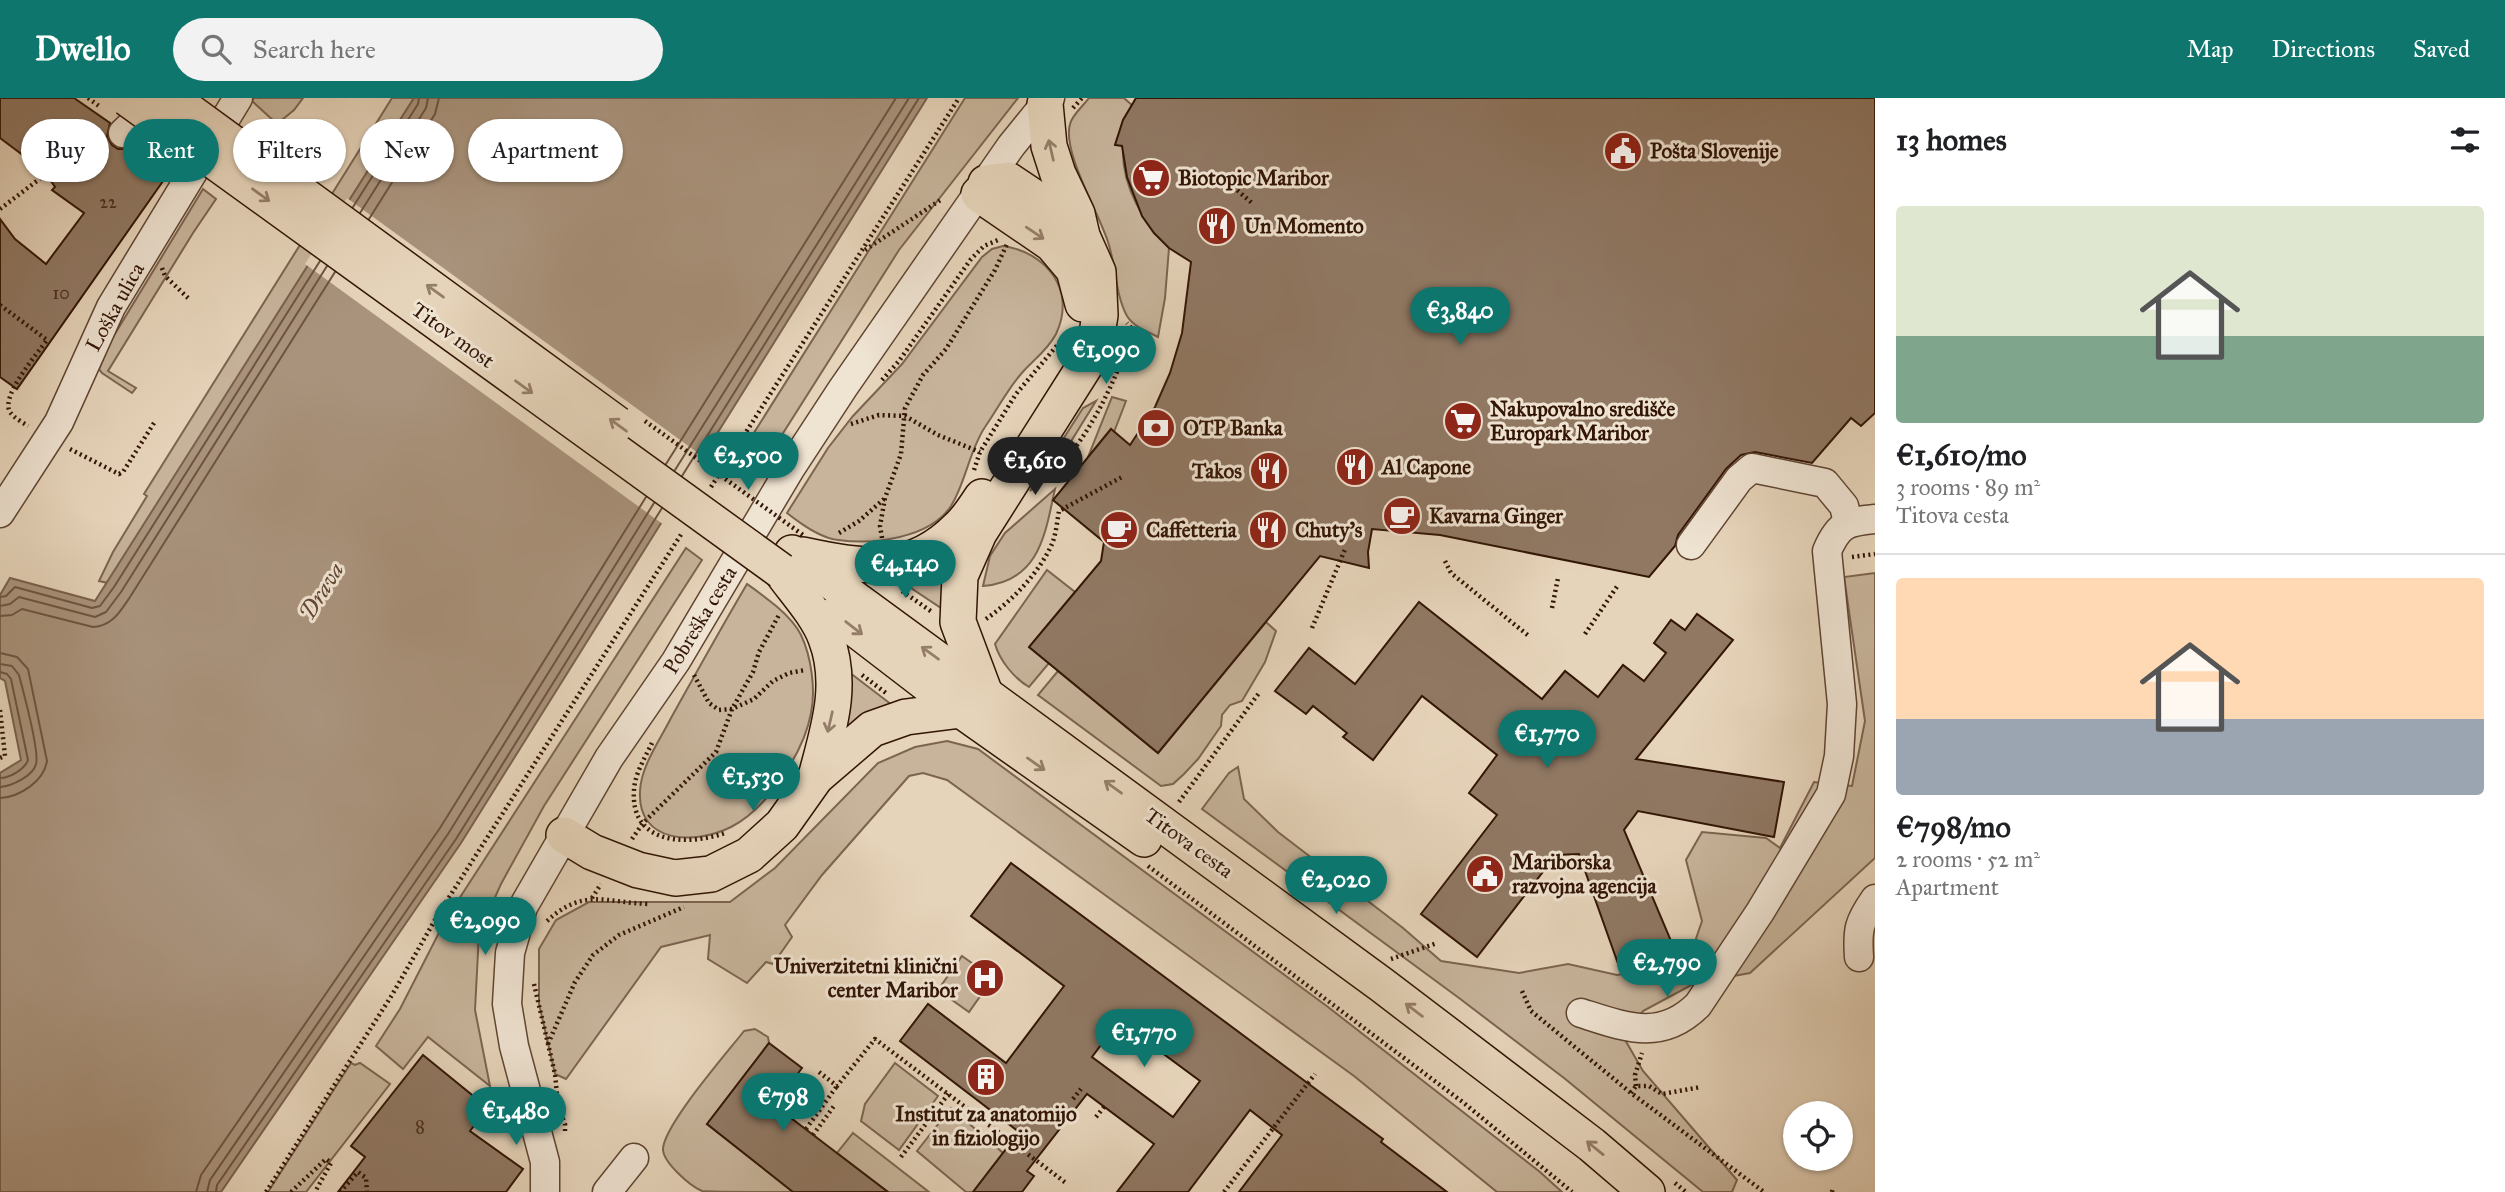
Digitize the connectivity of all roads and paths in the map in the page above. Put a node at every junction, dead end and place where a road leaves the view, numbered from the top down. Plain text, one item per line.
1 (959, 98) edge
2 (149, 100) edge
3 (237, 101) edge
4 (1047, 101) edge
5 (134, 119) edge
6 (175, 119) edge
7 (219, 130) edge
8 (35, 182) edge
9 (188, 182) edge
10 (1229, 183) dead end
11 (983, 188) junction
12 (943, 198) dead end
13 (1253, 204) dead end
14 (0, 209) edge
15 (1082, 236) junction
16 (148, 247) junction
17 (863, 252) junction
18 (188, 298) dead end
19 (0, 305) edge
20 (1066, 331) dead end
21 (875, 388) dead end
22 (905, 416) junction
23 (154, 423) dead end
24 (844, 426) dead end
25 (39, 433) junction
26 (980, 452) junction
27 (1122, 477) dead end
28 (972, 478) dead end
29 (710, 489) dead end
30 (885, 498) junction
31 (0, 513) edge
32 (779, 516) dead end
33 (1862, 521) edge
34 (682, 533) dead end
35 (831, 538) dead end
36 (1690, 545) dead end
37 (1346, 547) dead end
38 (884, 548) dead end
39 (1445, 561) dead end
40 (782, 564) junction
41 (1558, 578) dead end
42 (1618, 585) dead end
43 (896, 587) dead end
44 (1552, 608) dead end
45 (936, 616) dead end
46 (978, 621) dead end
47 (1312, 628) dead end
48 (1585, 634) dead end
49 (1530, 637) dead end
50 (853, 668) dead end
51 (809, 670) dead end
52 (685, 680) dead end
53 (1259, 693) dead end
54 (893, 699) dead end
55 (973, 702) junction
56 (732, 709) junction
57 (0, 710) edge
58 (658, 732) dead end
59 (0, 758) edge
60 (816, 776) junction
61 (643, 822) junction
62 (1163, 824) junction
63 (727, 832) dead end
64 (564, 835) junction
65 (1142, 861) dead end
66 (592, 898) dead end
67 (1875, 899) edge
68 (687, 905) dead end
69 (542, 930) dead end
70 (1875, 941) edge
71 (1437, 943) dead end
72 (1390, 959) dead end
73 (1522, 991) dead end
74 (538, 995) dead end
75 (1581, 1013) dead end
76 (1653, 1029) junction
77 (548, 1044) junction
78 (818, 1072) dead end
79 (1315, 1074) dead end
80 (837, 1086) junction
81 (1636, 1086) junction
82 (1701, 1087) dead end
83 (1081, 1089) dead end
84 (949, 1093) junction
85 (1631, 1093) junction
86 (1073, 1099) dead end
87 (558, 1106) dead end
88 (834, 1106) dead end
89 (1104, 1107) dead end
90 (1096, 1117) dead end
91 (806, 1129) dead end
92 (813, 1135) dead end
93 (901, 1157) dead end
94 (634, 1158) dead end
95 (1066, 1183) dead end
96 (266, 1192) edge
97 (291, 1192) edge
98 (315, 1192) edge
99 (340, 1192) edge
100 (367, 1192) edge
101 (545, 1192) edge
102 (607, 1192) edge
103 (1224, 1192) edge
104 (1572, 1192) edge
105 (1609, 1192) edge
106 (1647, 1192) edge
107 (1764, 1192) edge

1 - 17 path
2 - 5 street
2 - 6 street
2 - 40 main road, Titov most, bridge
3 - 7 street, Loška ulica
4 - 11 street, Pobreška cesta
15 -> 4 main road
8 - 14 path
9 - 16 street, Loška ulica
10 - 13 path
11 - 15 main road
11 -> 40 main road
11 - 64 street, Pobreška cesta
12 - 17 path
15 - 55 main road
16 - 18 path
16 - 25 street, Loška ulica
17 - 29 path
19 - 25 path
20 - 26 path
21 - 22 path
22 - 24 path
22 - 26 path
22 - 30 path
23 - 25 path
25 - 31 street, Loška ulica
26 - 28 path
27 - 46 path
30 - 35 path
30 - 38 path
32 - 40 path
33 - 36 street
33 - 76 street
34 - 96 path
37 - 47 path
39 - 49 path
40 - 55 main road, Titova cesta
40 - 56 path
40 -> 60 main road
41 - 44 path
42 - 48 path
43 - 45 path
50 - 54 path
51 - 56 path
52 - 56 path
53 - 62 path
55 - 60 main road
62 -> 55 main road, Titova cesta
55 -> 105 main road, Titova cesta
56 - 61 path
57 - 59 path
58 - 61 path
60 - 64 main road
61 - 63 path
106 -> 62 main road, Titova cesta
64 - 101 street, Pobreška cesta
65 - 104 path
66 - 69 path
67 - 70 street
68 - 77 path
71 - 72 path
73 - 85 path
74 - 77 path
75 - 76 street
76 - 81 path
77 - 87 path
78 - 80 path
79 - 103 path
80 - 84 path
80 - 91 path
81 - 82 path
81 - 85 path
83 - 86 path
84 - 93 path
84 - 95 path
85 - 107 path
88 - 92 path
89 - 90 path
94 - 102 street
97 - 98 path
99 - 100 path

